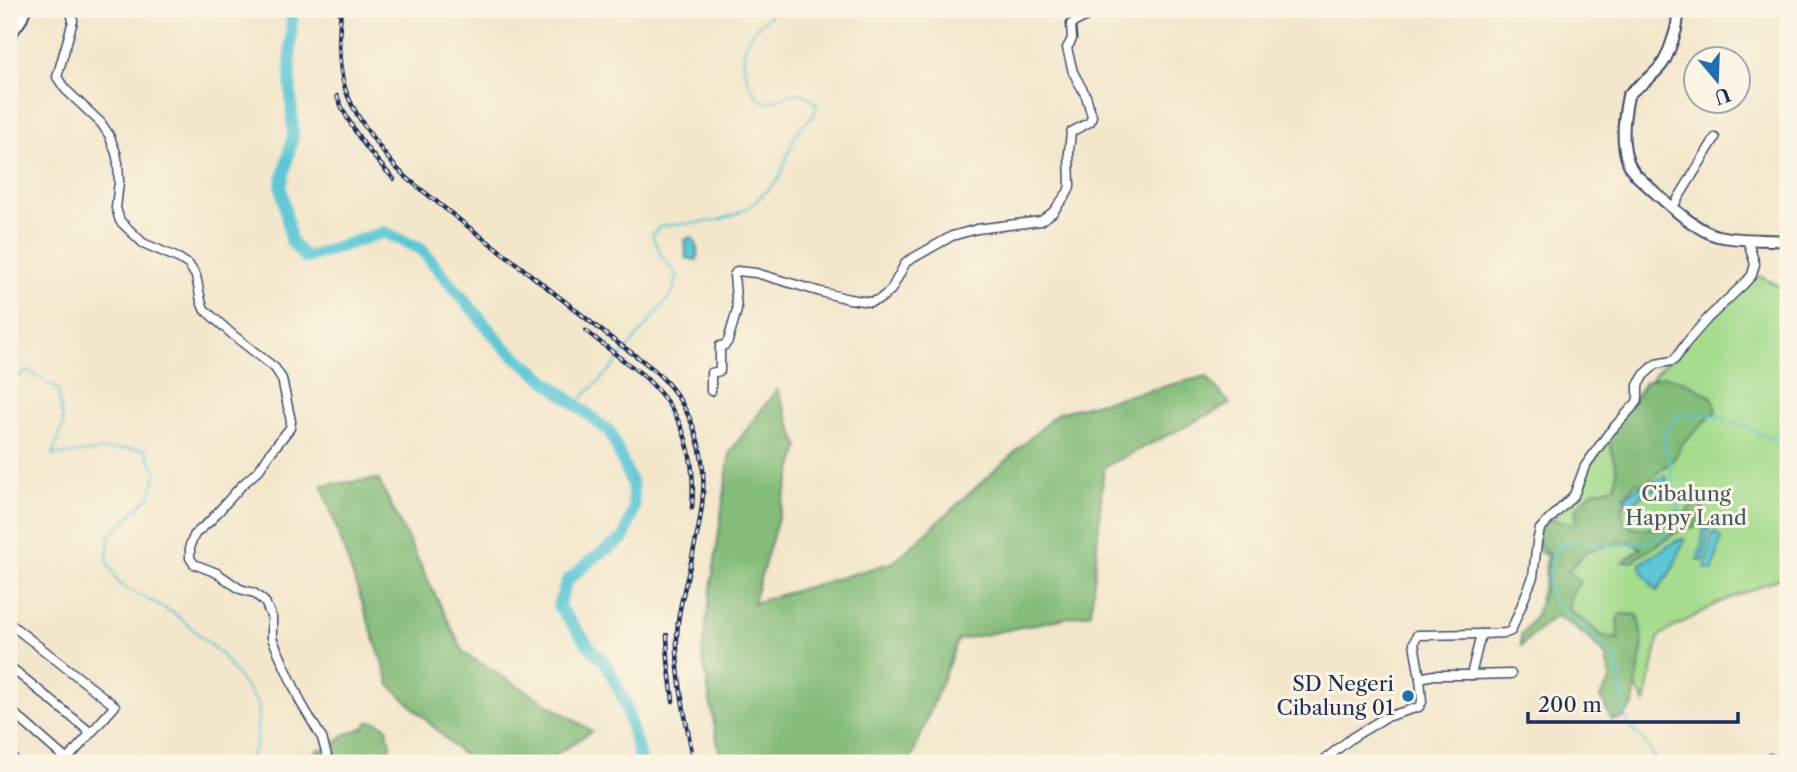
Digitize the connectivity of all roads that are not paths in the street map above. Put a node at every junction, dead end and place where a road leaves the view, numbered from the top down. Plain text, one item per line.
1 (23, 9) edge
2 (71, 9) edge
3 (1087, 9) edge
4 (1677, 9) edge
5 (9, 33) edge
6 (1715, 138) dead end
7 (1673, 207) junction
8 (1747, 239) junction
9 (1788, 241) edge
10 (711, 391) dead end
11 (9, 623) edge
12 (1481, 634) junction
13 (9, 666) edge
14 (1511, 674) dead end
15 (1471, 675) junction
16 (1420, 677) junction
17 (9, 709) edge
18 (90, 732) junction
19 (9, 755) edge
20 (66, 762) edge
21 (18, 763) edge
22 (329, 763) edge
23 (1320, 763) edge

1 - 5 highway
2 - 22 street
3 - 10 street
4 - 7 street
6 - 7 street
7 - 8 street
8 - 9 street
8 - 12 street
11 - 18 street
12 - 15 street
12 - 16 street
13 - 18 street
14 - 15 street
15 - 16 street
16 - 23 street
17 - 20 street
18 - 20 street
19 - 21 street

